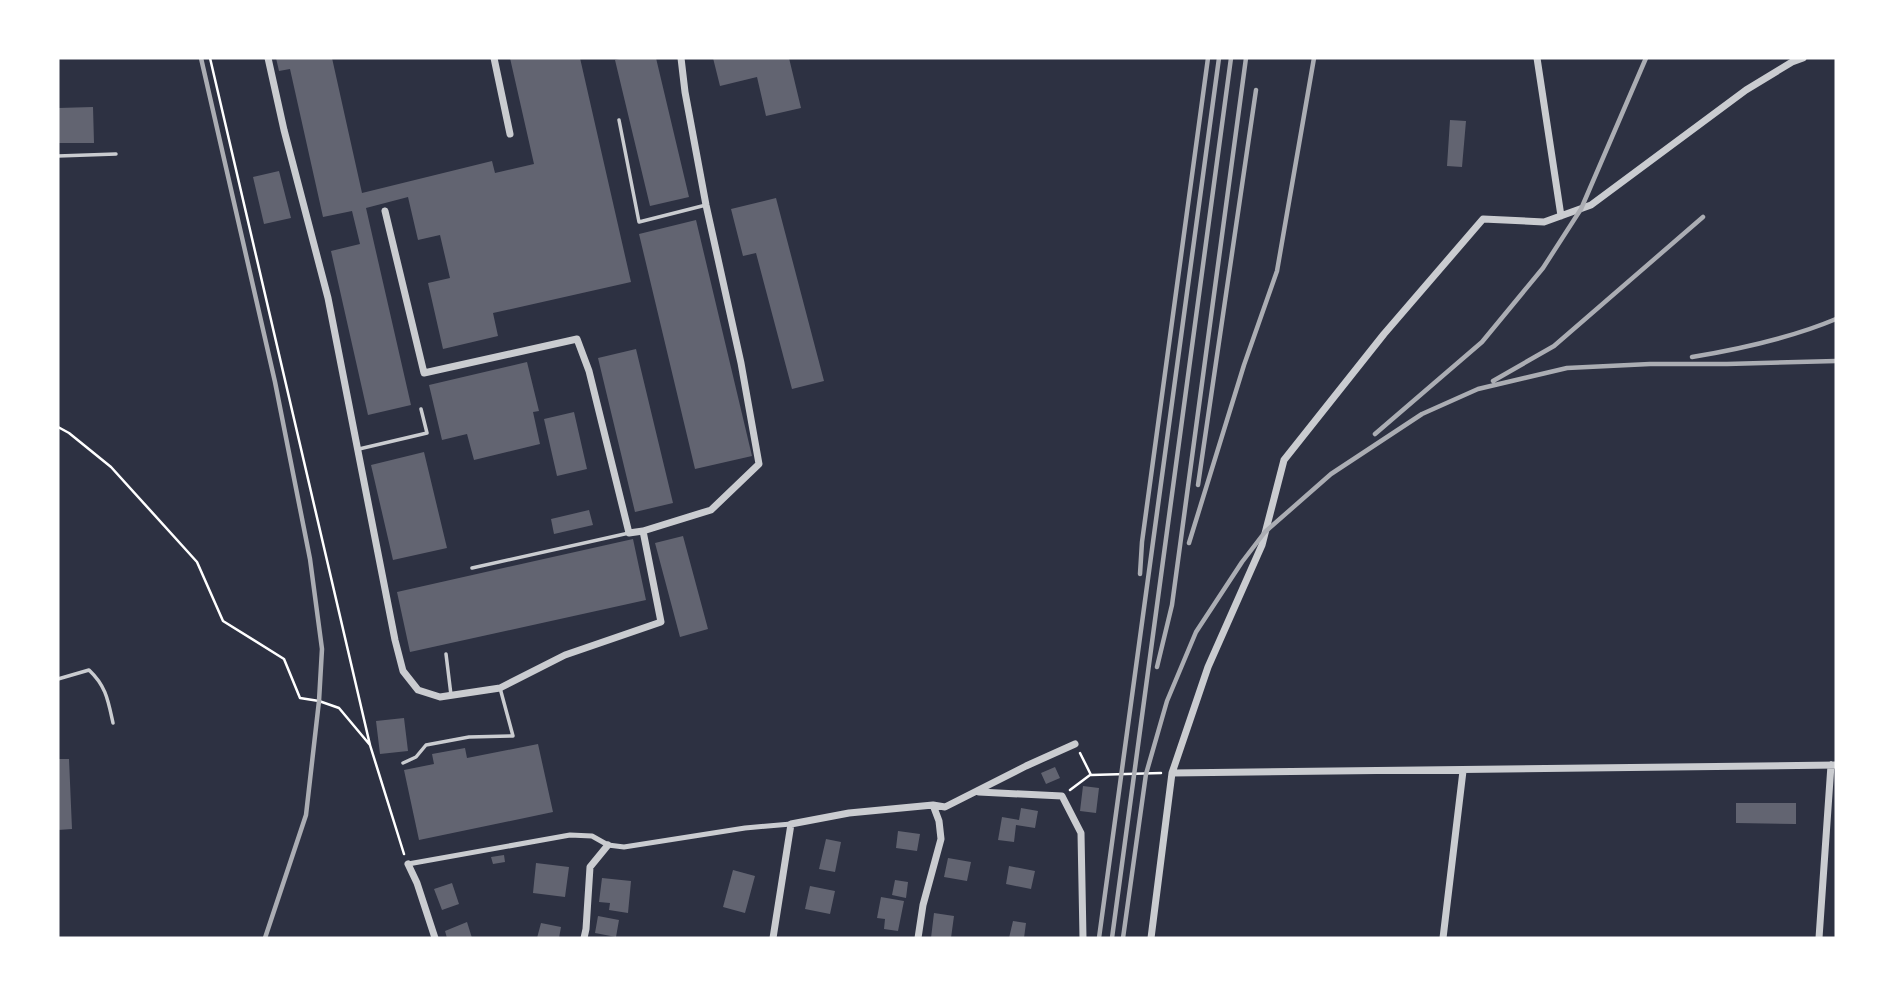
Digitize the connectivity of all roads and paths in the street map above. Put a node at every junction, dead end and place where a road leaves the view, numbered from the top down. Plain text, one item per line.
1 (210, 58) edge
2 (268, 58) edge
3 (494, 58) edge
4 (681, 58) edge
5 (1537, 58) edge
6 (1803, 58) edge
7 (619, 121) dead end
8 (510, 134) dead end
9 (116, 154) dead end
10 (58, 156) edge
11 (705, 205) junction
12 (385, 211) dead end
13 (1561, 216) junction
14 (421, 409) dead end
15 (58, 427) edge
16 (359, 449) junction
17 (643, 531) junction
18 (629, 533) junction
19 (472, 568) dead end
20 (446, 654) dead end
21 (58, 679) edge
22 (500, 688) junction
23 (451, 695) junction
24 (113, 723) dead end
25 (1075, 744) joint
26 (370, 745) junction
27 (403, 763) dead end
28 (1833, 765) edge
29 (1463, 771) junction
30 (1172, 773) junction
31 (1091, 775) junction
32 (976, 792) junction
33 (1062, 796) junction
34 (933, 805) junction
35 (791, 824) junction
36 (608, 845) junction
37 (408, 864) junction
38 (435, 938) edge
39 (584, 938) edge
40 (773, 938) edge
41 (918, 938) edge
42 (1083, 938) edge
43 (1151, 938) edge
44 (1443, 938) edge
45 (1819, 938) edge

1 - 26 path
2 - 16 street
3 - 8 street
4 - 11 street
5 - 13 street
6 - 13 street
7 - 11 lane
9 - 10 lane
11 - 17 street
12 - 18 street
13 - 30 street
14 - 16 lane
15 - 26 path
16 - 23 street
17 - 18 street
17 - 22 street
18 - 19 lane
20 - 23 lane
21 - 24 lane
22 - 23 street
22 - 27 lane
25 - 31 path
25 - 32 street
26 - 37 path
28 - 29 street
28 - 45 street
29 - 30 street
29 - 44 street
30 - 31 path
30 - 43 street
31 - 33 path
32 - 33 street
32 - 34 street
33 - 42 street
34 - 35 street
34 - 41 street
35 - 36 street
35 - 40 street
36 - 37 street
36 - 39 street
37 - 38 street

